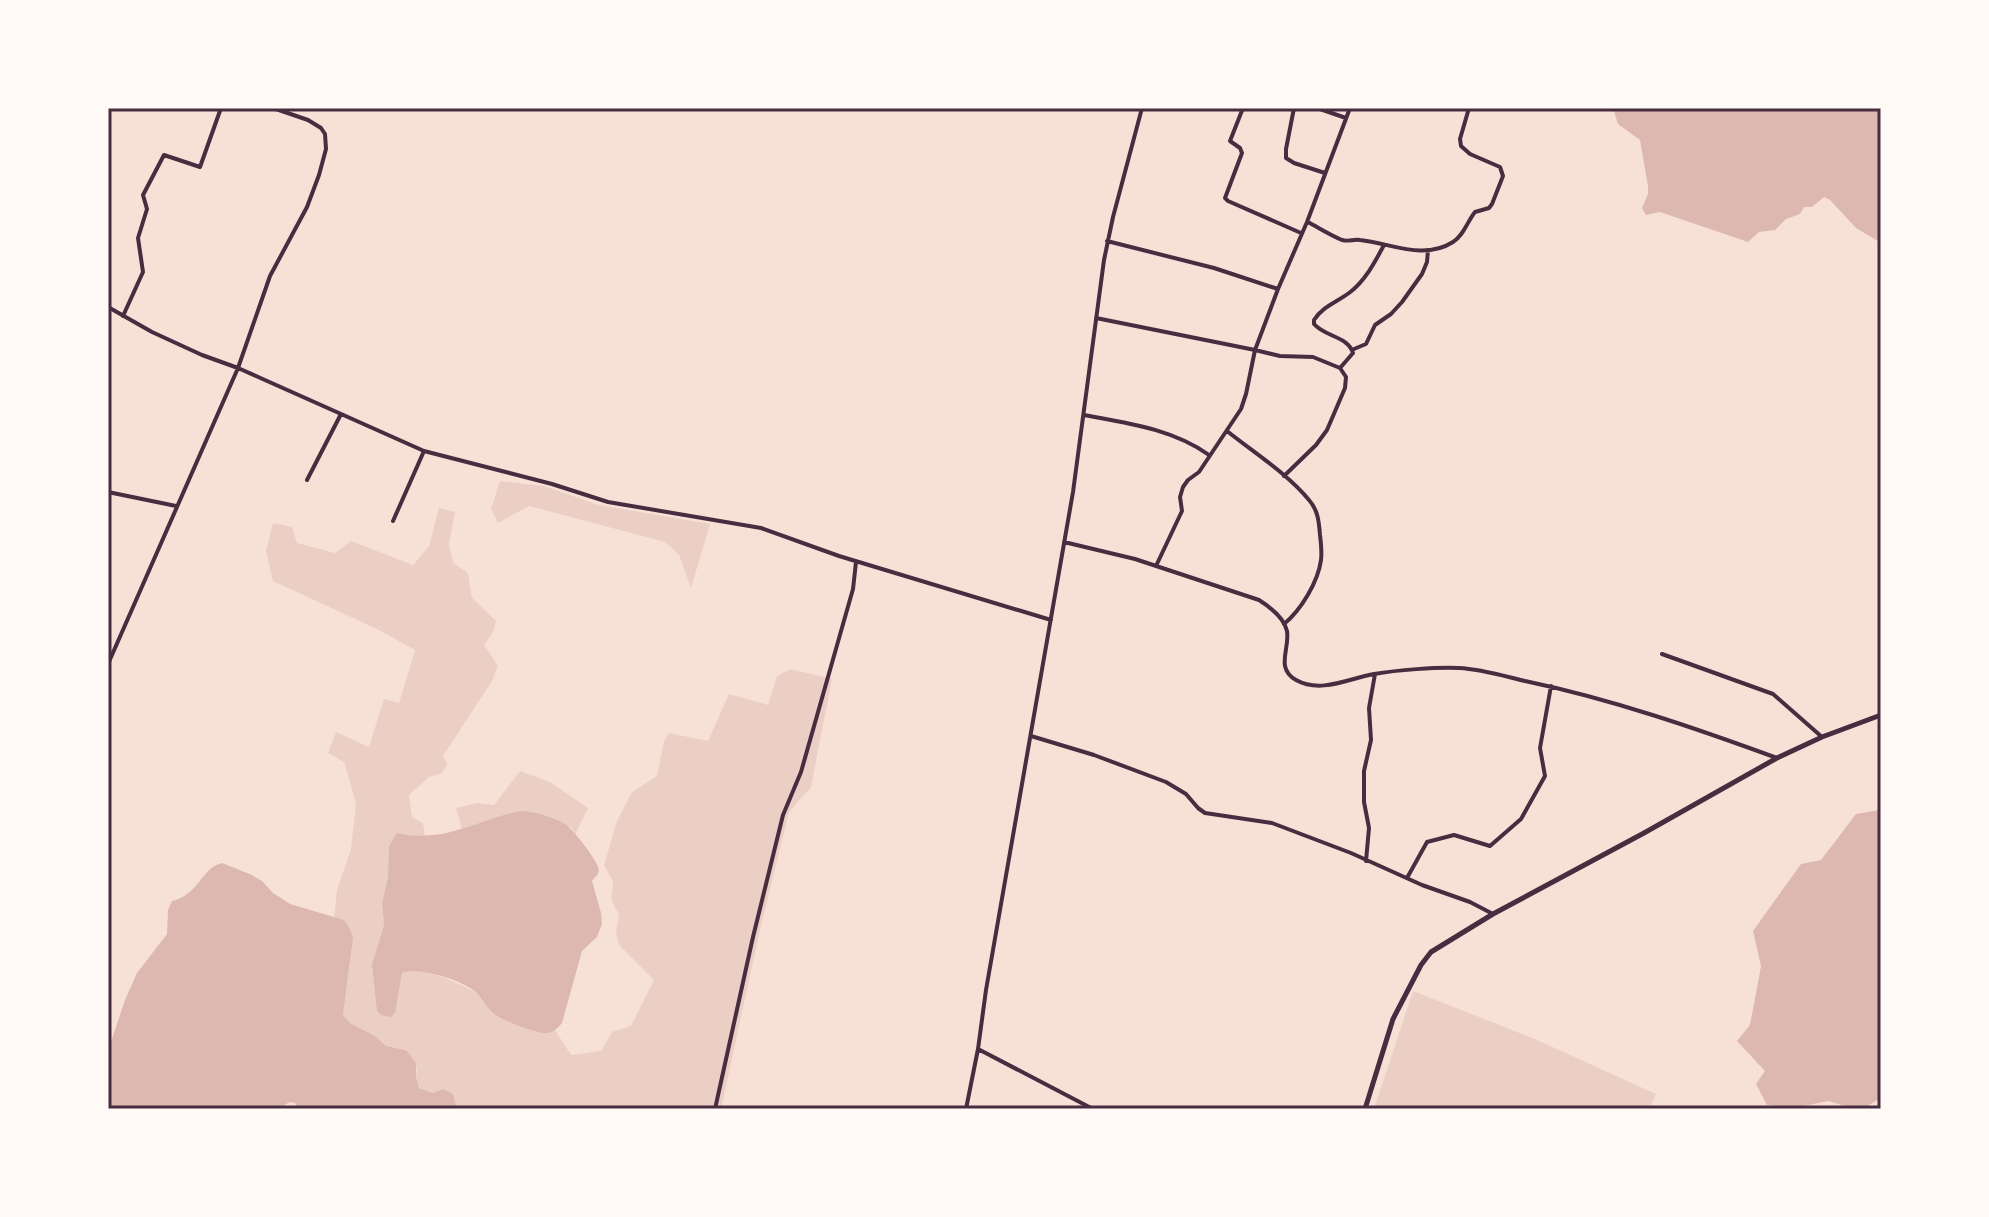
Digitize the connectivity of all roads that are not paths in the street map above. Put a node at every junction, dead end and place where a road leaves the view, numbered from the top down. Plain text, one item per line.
1 (221, 108) edge
2 (273, 108) edge
3 (1142, 108) edge
4 (1243, 108) edge
5 (1294, 108) edge
6 (1317, 108) edge
7 (1350, 108) edge
8 (1469, 108) edge
9 (1346, 118) junction
10 (1325, 173) junction
11 (1307, 222) junction
12 (1302, 234) junction
13 (1107, 241) junction
14 (1384, 245) junction
15 (1428, 250) junction
16 (1278, 289) junction
17 (108, 307) edge
18 (123, 316) junction
19 (1096, 318) junction
20 (1353, 349) junction
21 (1255, 350) junction
22 (238, 368) junction
23 (1340, 368) junction
24 (341, 414) junction
25 (1083, 415) junction
26 (1227, 431) junction
27 (424, 451) junction
28 (1209, 455) junction
29 (1284, 476) junction
30 (307, 480) dead end
31 (108, 492) edge
32 (177, 506) junction
33 (393, 521) dead end
34 (1064, 542) junction
35 (856, 562) junction
36 (1156, 566) junction
37 (1051, 620) junction
38 (1284, 624) junction
39 (1662, 654) dead end
40 (108, 664) edge
41 (1375, 674) junction
42 (1551, 686) junction
43 (1881, 715) edge
44 (1031, 736) junction
45 (1822, 737) junction
46 (1777, 758) junction
47 (1366, 861) junction
48 (1407, 878) junction
49 (1493, 914) junction
50 (978, 1049) junction
51 (715, 1109) edge
52 (966, 1109) edge
53 (1093, 1109) edge
54 (1365, 1109) edge

1 - 18 street
2 - 22 street
3 - 13 street
4 - 12 street
5 - 10 street
6 - 9 street
7 - 9 street
8 - 15 street
9 - 10 street
10 - 11 street
11 - 12 street
11 - 14 street
12 - 16 street
13 - 16 street
13 - 19 street
14 - 15 street
14 - 20 street
15 - 20 street
16 - 21 street
17 - 18 street
18 - 22 street
19 - 21 street
19 - 25 street
20 - 23 street
21 - 23 street
21 - 26 street
22 - 24 street
22 - 32 street
23 - 29 street
24 - 27 street
24 - 30 street
25 - 28 street
25 - 34 street
26 - 28 street
26 - 29 street
27 - 33 street
27 - 35 street
28 - 36 street
29 - 38 street
31 - 32 street
32 - 40 street
34 - 36 street
34 - 37 street
35 - 37 street
35 - 51 street
36 - 38 street
37 - 44 street
38 - 41 street
39 - 45 street
41 - 42 street
41 - 47 street
42 - 46 street
42 - 48 street
43 - 45 street
44 - 47 street
44 - 50 street
45 - 46 street
46 - 49 street
47 - 48 street
48 - 49 street
49 - 54 street
50 - 52 street
50 - 53 street

